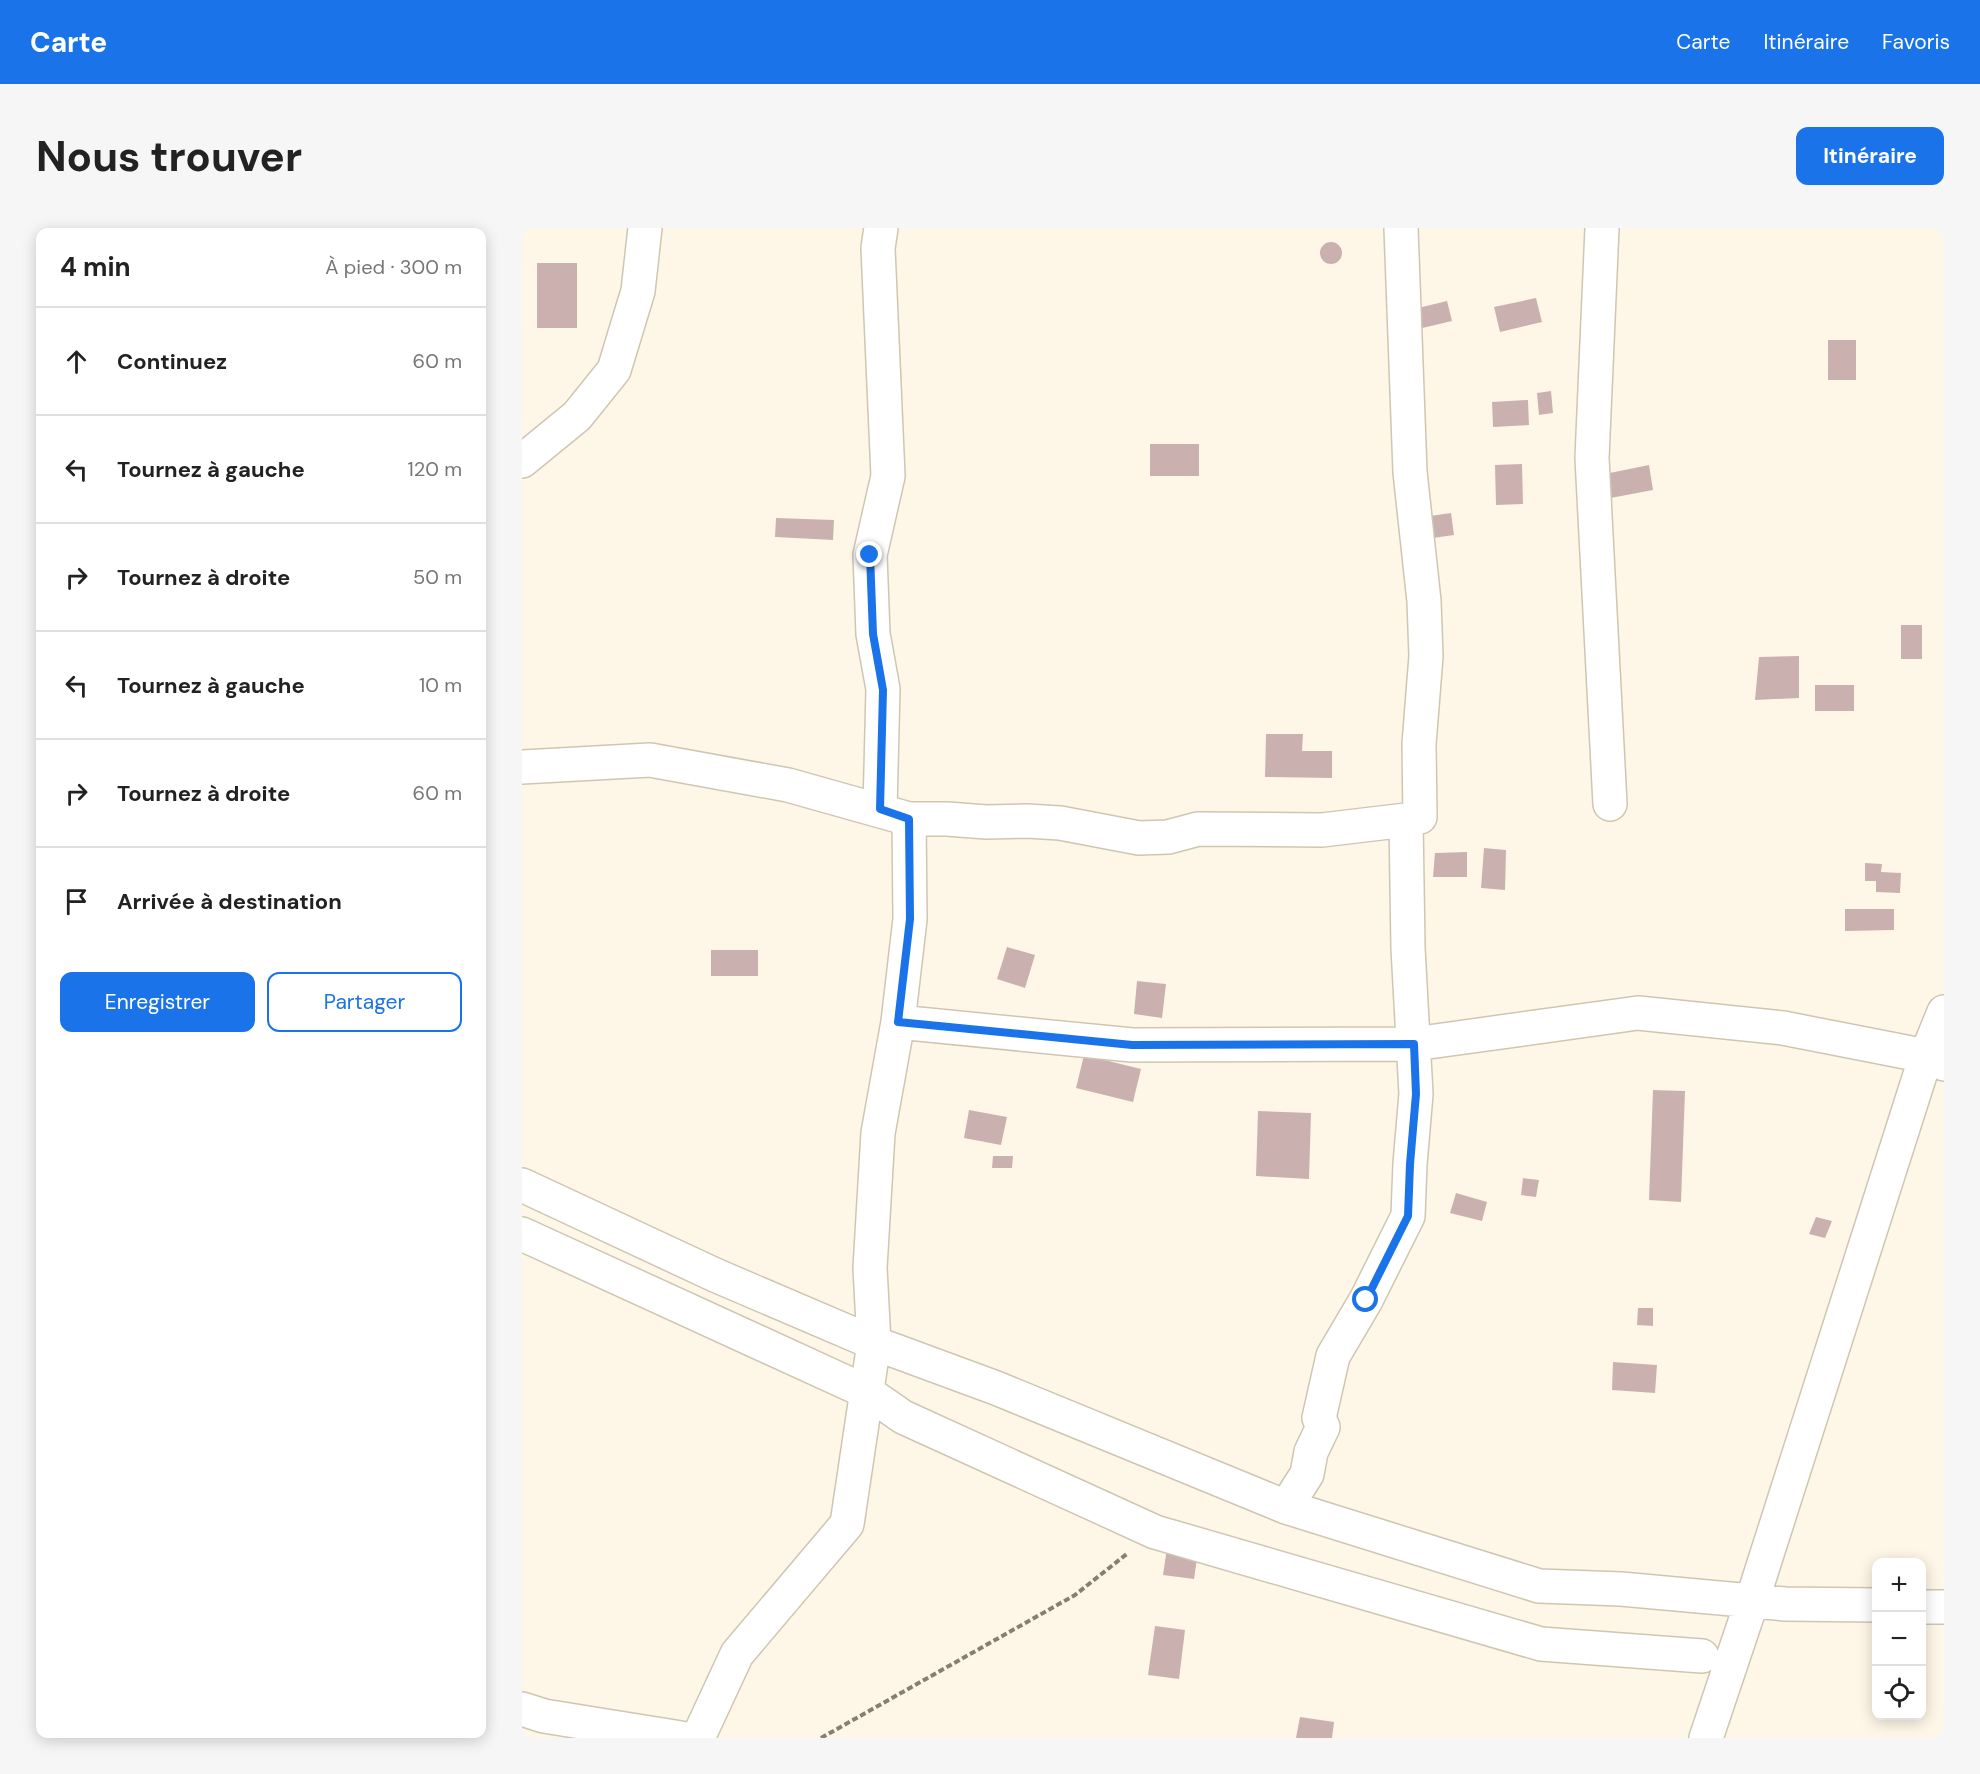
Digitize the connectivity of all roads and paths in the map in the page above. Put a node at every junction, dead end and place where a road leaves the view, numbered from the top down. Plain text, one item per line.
1 (645, 228) edge
2 (880, 228) edge
3 (1401, 228) edge
4 (1602, 228) edge
5 (522, 461) edge
6 (522, 767) edge
7 (1610, 804) dead end
8 (894, 814) junction
9 (1420, 817) dead end
10 (1944, 1012) edge
11 (898, 1022) junction
12 (1414, 1044) junction
13 (1935, 1060) edge
14 (522, 1185) edge
15 (522, 1234) edge
16 (874, 1343) junction
17 (867, 1392) junction
18 (1286, 1507) junction
19 (1155, 1532) junction
20 (1752, 1601) junction
21 (1872, 1605) edge
22 (1926, 1607) edge
23 (1944, 1607) edge
24 (1702, 1656) dead end
25 (522, 1709) edge
26 (681, 1738) edge
27 (698, 1738) edge
28 (821, 1738) edge
29 (1706, 1738) edge

1 - 5 street
2 - 8 street
3 - 9 street
4 - 7 street
6 - 8 street
8 - 11 street
8 - 12 street
10 - 13 street
11 - 12 street
11 - 16 street
12 - 13 street
12 - 18 street
13 - 20 street
14 - 16 street
15 - 17 street
16 - 17 street
16 - 18 street
17 - 19 street
17 - 27 street
18 - 20 street
19 - 24 street
19 - 28 path
20 - 21 street
20 - 29 street
22 - 23 street
25 - 26 street

